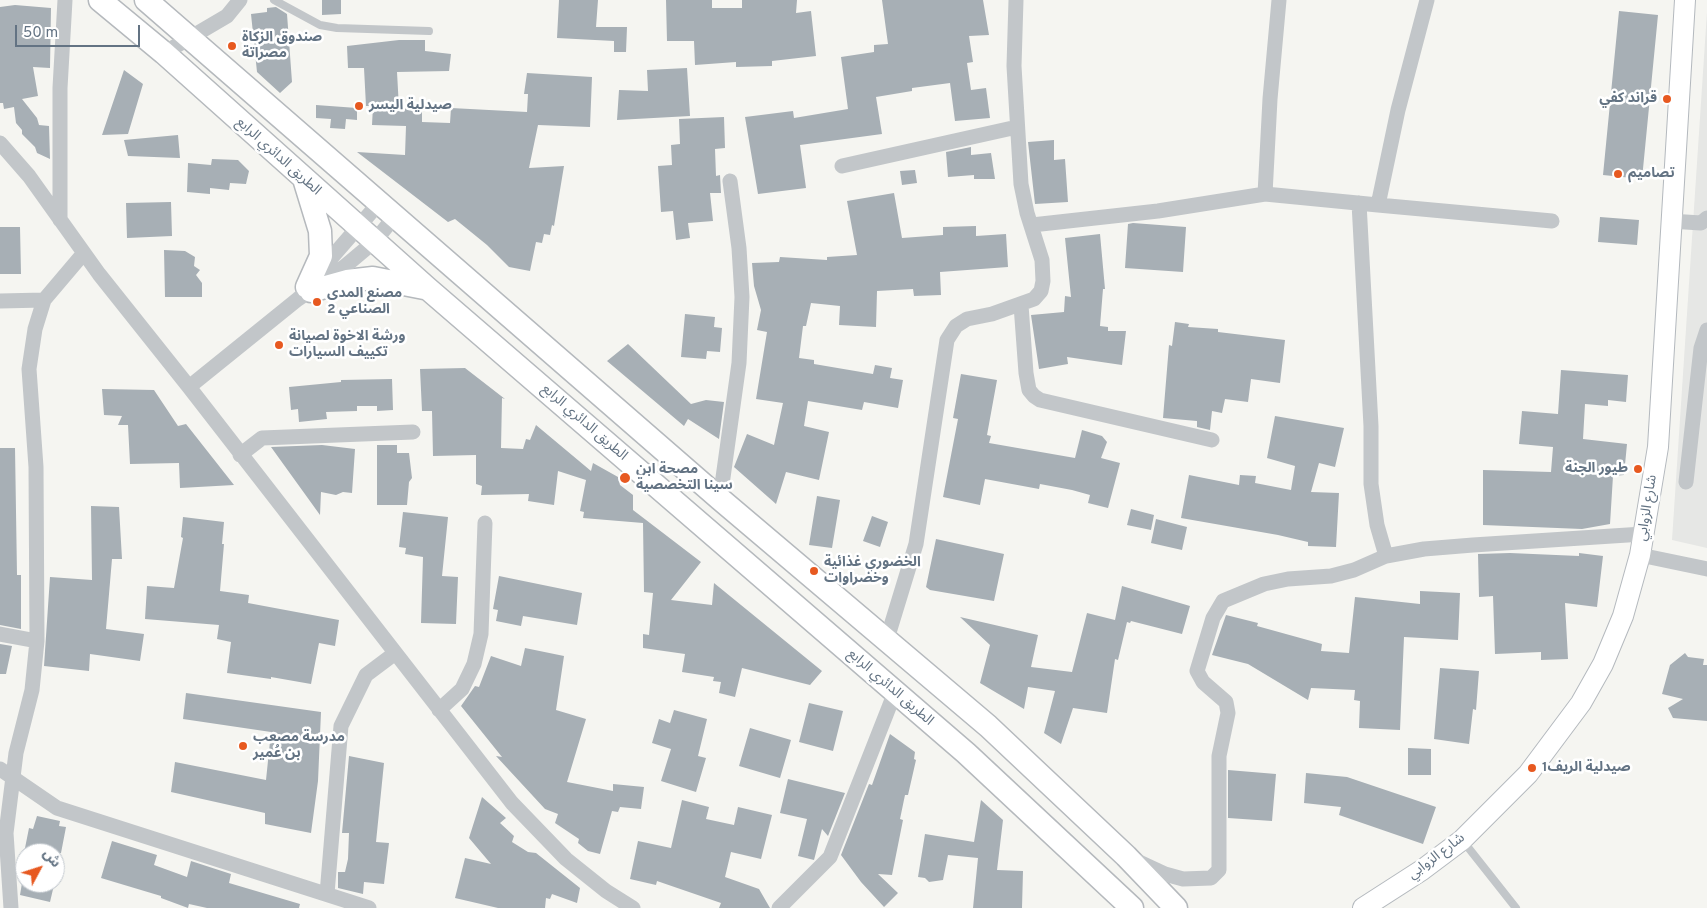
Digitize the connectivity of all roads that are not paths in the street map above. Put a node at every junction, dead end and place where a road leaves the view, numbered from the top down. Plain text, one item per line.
1 (65, 0) edge
2 (100, 0) edge
3 (146, 0) edge
4 (240, 0) edge
5 (274, 0) edge
6 (1016, 0) edge
7 (1279, 0) edge
8 (1427, 0) edge
9 (1685, 0) edge
10 (429, 31) dead end
11 (192, 38) junction
12 (164, 54) junction
13 (1017, 127) junction
14 (0, 143) edge
15 (842, 166) dead end
16 (305, 181) junction
17 (730, 181) dead end
18 (1265, 194) junction
19 (1359, 204) junction
20 (1378, 205) junction
21 (387, 210) junction
22 (1707, 218) edge
23 (60, 220) junction
24 (1552, 221) dead end
25 (1670, 221) junction
26 (1032, 225) junction
27 (357, 227) junction
28 (374, 241) junction
29 (83, 254) junction
30 (427, 288) junction
31 (305, 292) junction
32 (44, 300) junction
33 (0, 301) edge
34 (1021, 305) junction
35 (1707, 330) edge
36 (189, 387) junction
37 (413, 432) dead end
38 (1212, 440) dead end
39 (240, 455) junction
40 (1686, 482) dead end
41 (720, 499) junction
42 (485, 523) dead end
43 (1643, 534) junction
44 (1640, 554) junction
45 (1386, 556) junction
46 (1707, 569) edge
47 (0, 634) edge
48 (887, 639) junction
49 (37, 641) junction
50 (394, 654) junction
51 (895, 692) junction
52 (439, 710) junction
53 (6, 773) edge
54 (1462, 840) junction
55 (1126, 856) junction
56 (327, 894) junction
57 (1177, 905) edge
58 (11, 908) edge
59 (369, 908) edge
60 (633, 908) edge
61 (779, 908) edge
62 (1132, 908) edge
63 (1364, 908) edge
64 (1516, 908) edge

1 - 23 street
2 - 12 main road, الطريق الدائري الرابع
3 - 11 main road
4 - 11 street
5 - 10 lane
6 - 13 street
7 - 18 street
8 - 20 street
9 - 25 street, شارع الزوابي
11 - 12 street
11 - 21 main road
12 - 16 main road, الطريق الدائري الرابع
13 - 15 street
13 - 26 street
14 - 23 street
16 - 27 main road, الطريق الدائري الرابع
16 - 31 main road
17 - 41 street
18 - 19 street
18 - 26 street
19 - 20 street
19 - 45 street
20 - 24 street
21 - 27 street
21 - 28 street
21 - 41 main road
22 - 25 street
23 - 29 street
25 - 43 street, شارع الزوابي
26 - 34 street
27 - 28 main road, الطريق الدائري الرابع
27 - 31 street
28 - 30 main road, الطريق الدائري الرابع
28 - 31 street
29 - 32 street
29 - 36 street
30 - 31 main road
30 - 51 main road, الطريق الدائري الرابع
31 - 36 street
32 - 33 street
32 - 49 street
34 - 38 street
34 - 48 street
35 - 40 street
36 - 39 street
37 - 39 street
39 - 50 street
41 - 48 main road
42 - 52 street
43 - 44 street, شارع الزوابي
43 - 45 street
44 - 46 street
44 - 54 street, شارع الزوابي
45 - 55 street
47 - 49 street
48 - 55 main road
49 - 53 street
50 - 52 street
50 - 56 street
51 - 61 street
51 - 62 main road, الطريق الدائري الرابع
52 - 60 street
53 - 56 street
53 - 58 street
54 - 63 street, شارع الزوابي
54 - 64 lane
55 - 57 main road
56 - 59 street

